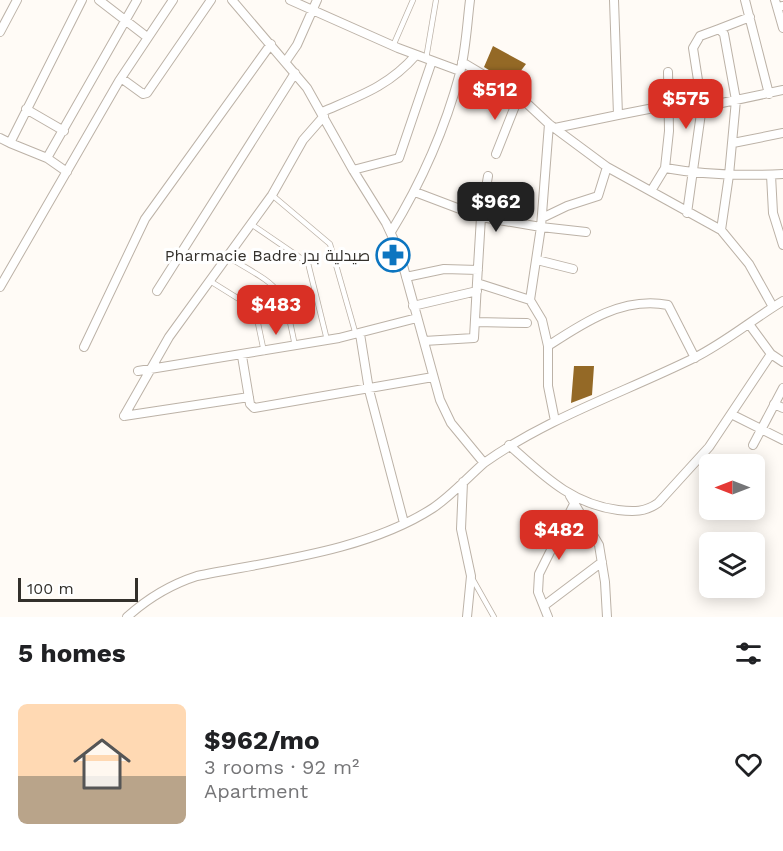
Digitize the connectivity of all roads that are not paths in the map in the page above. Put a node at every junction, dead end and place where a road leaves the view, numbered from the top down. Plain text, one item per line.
1 (17, 0) edge
2 (82, 0) edge
3 (99, 0) edge
4 (137, 0) edge
5 (173, 0) edge
6 (211, 0) edge
7 (232, 0) edge
8 (290, 0) edge
9 (413, 0) edge
10 (436, 0) edge
11 (470, 0) edge
12 (614, 0) edge
13 (746, 0) edge
14 (315, 4) edge
15 (778, 4) edge
16 (750, 18) junction
17 (125, 20) junction
18 (783, 28) edge
19 (720, 29) junction
20 (0, 32) edge
21 (147, 37) junction
22 (271, 44) junction
23 (393, 46) junction
24 (416, 55) junction
25 (429, 60) junction
26 (286, 61) junction
27 (461, 67) junction
28 (668, 72) dead end
29 (295, 73) junction
30 (121, 78) junction
31 (783, 90) edge
32 (769, 94) junction
33 (519, 96) junction
34 (736, 100) junction
35 (669, 105) junction
36 (702, 106) junction
37 (26, 109) junction
38 (323, 114) junction
39 (618, 115) junction
40 (552, 126) junction
41 (64, 131) junction
42 (783, 133) edge
43 (0, 138) edge
44 (10, 143) junction
45 (733, 143) junction
46 (496, 154) dead end
47 (47, 158) junction
48 (607, 167) junction
49 (665, 168) junction
50 (352, 171) junction
51 (67, 172) junction
52 (694, 173) junction
53 (783, 174) edge
54 (729, 175) junction
55 (771, 175) junction
56 (488, 176) dead end
57 (651, 191) junction
58 (415, 192) junction
59 (272, 195) junction
60 (687, 213) junction
61 (481, 217) junction
62 (542, 223) junction
63 (251, 224) junction
64 (721, 230) junction
65 (392, 232) junction
66 (586, 232) dead end
67 (783, 245) edge
68 (228, 256) junction
69 (537, 260) junction
70 (573, 268) dead end
71 (478, 270) junction
72 (406, 277) junction
73 (210, 281) junction
74 (0, 287) edge
75 (477, 287) junction
76 (157, 291) dead end
77 (530, 300) junction
78 (783, 301) edge
79 (414, 306) junction
80 (773, 307) junction
81 (417, 318) junction
82 (476, 322) junction
83 (527, 323) dead end
84 (748, 324) junction
85 (358, 334) junction
86 (327, 340) junction
87 (424, 340) junction
88 (84, 346) dead end
89 (295, 346) junction
90 (548, 346) junction
91 (264, 352) junction
92 (771, 354) junction
93 (242, 356) junction
94 (695, 358) junction
95 (783, 362) edge
96 (150, 370) junction
97 (138, 371) dead end
98 (433, 377) junction
99 (783, 387) edge
100 (369, 390) junction
101 (249, 397) junction
102 (779, 406) edge
103 (731, 414) junction
104 (555, 421) junction
105 (761, 430) junction
106 (783, 440) edge
107 (509, 445) junction
108 (753, 445) dead end
109 (484, 463) junction
110 (463, 482) junction
111 (572, 500) junction
112 (404, 523) junction
113 (602, 562) junction
114 (471, 576) junction
115 (545, 605) junction
116 (127, 617) edge
117 (467, 617) edge
118 (494, 617) edge
119 (548, 617) edge
120 (607, 617) edge

1 - 20 street
2 - 37 street
3 - 17 street
4 - 17 street
5 - 21 street
6 - 30 street
7 - 22 street
8 - 14 street
9 - 23 lane
10 - 25 lane
11 - 27 street
12 - 39 street
13 - 16 street
14 - 23 street
14 - 26 street
15 - 18 street
16 - 19 street
16 - 32 street
17 - 21 street
17 - 41 street
19 - 34 street
19 - 36 street
21 - 30 street
22 - 26 street
22 - 88 street
23 - 24 street
24 - 25 street
24 - 38 street
25 - 27 street
25 - 50 street
26 - 29 street
27 - 33 street
27 - 58 street
28 - 35 street
29 - 38 street
29 - 76 street
30 - 51 street
31 - 32 street
32 - 34 street
33 - 40 street
33 - 46 street
34 - 36 street
34 - 45 street
35 - 36 street
35 - 39 street
35 - 49 street
36 - 52 street
37 - 41 street
37 - 44 street
38 - 50 street
38 - 59 street
39 - 40 street
40 - 48 street
40 - 62 street
41 - 47 street
42 - 45 street
43 - 44 street
44 - 47 street
45 - 54 street
47 - 51 street
48 - 57 street
48 - 62 street
49 - 52 street
49 - 57 street
50 - 65 street
51 - 74 street
52 - 54 street
52 - 60 street
53 - 55 street
54 - 55 street
54 - 64 street
55 - 67 street
56 - 61 street
57 - 60 street
58 - 61 street
58 - 65 street
59 - 63 street
59 - 85 lane
60 - 64 street
61 - 62 street
61 - 71 street
62 - 66 street
62 - 69 street
63 - 68 street
63 - 86 lane
64 - 80 street
65 - 72 street
68 - 73 street
68 - 89 lane
69 - 70 street
69 - 77 street
71 - 72 street
71 - 75 street
72 - 79 street
73 - 91 lane
73 - 96 street
75 - 77 street
75 - 79 street
75 - 82 street
77 - 90 street
78 - 80 street
79 - 81 street
80 - 84 street
81 - 85 street
81 - 87 street
82 - 83 street
82 - 87 street
84 - 92 street
84 - 94 street
85 - 86 street
85 - 100 street
86 - 89 street
87 - 98 street
89 - 91 street
90 - 94 street
90 - 104 street
91 - 93 street
92 - 95 street
92 - 103 street
93 - 96 street
93 - 101 street
94 - 104 street
96 - 97 street
96 - 101 street
98 - 100 street
98 - 109 street
99 - 102 street
100 - 101 street
100 - 112 street
102 - 105 street
103 - 105 street
103 - 111 street
104 - 107 street
105 - 106 street
105 - 108 street
107 - 109 street
107 - 111 street
109 - 110 street
110 - 112 street
110 - 114 street
111 - 113 street
111 - 115 street
112 - 116 street
113 - 115 street
113 - 120 street
114 - 117 street
114 - 118 lane
115 - 119 street

